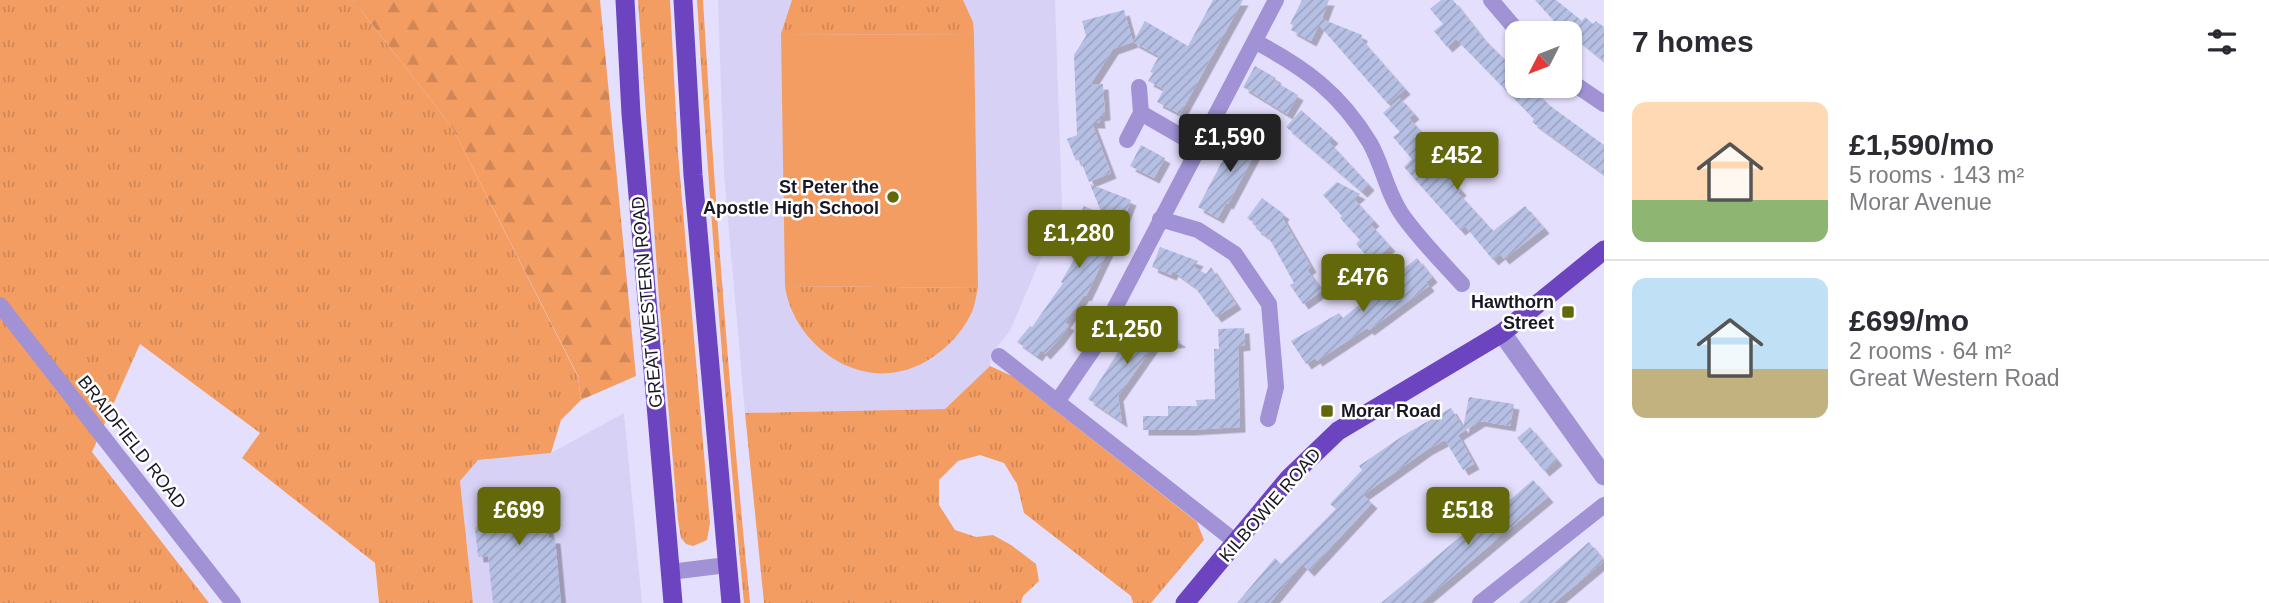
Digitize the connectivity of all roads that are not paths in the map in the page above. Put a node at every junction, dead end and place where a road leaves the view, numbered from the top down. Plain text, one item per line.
1 (625, 0) edge
2 (683, 0) edge
3 (1276, 0) edge
4 (1491, 0) edge
5 (1509, 21) edge
6 (1256, 42) junction
7 (1139, 87) dead end
8 (1582, 88) edge
9 (1604, 104) edge
10 (1141, 113) junction
11 (1127, 140) dead end
12 (1200, 147) junction
13 (1160, 219) junction
14 (1603, 254) edge
15 (1462, 284) dead end
16 (0, 305) edge
17 (1502, 333) junction
18 (999, 356) dead end
19 (1057, 402) junction
20 (1268, 419) dead end
21 (1604, 476) edge
22 (1604, 505) edge
23 (1236, 542) junction
24 (727, 565) junction
25 (670, 572) junction
26 (233, 603) edge
27 (673, 603) edge
28 (731, 603) edge
29 (1185, 603) edge
30 (1480, 603) edge

1 - 25 main road, GREAT WESTERN ROAD
2 - 24 main road
3 - 6 street
4 - 5 street
6 - 12 street
6 - 15 street
7 - 10 street
8 - 9 street
10 - 11 street
10 - 12 street
12 - 13 street
13 - 19 street
13 - 20 street
14 - 17 main road, KILBOWIE ROAD
16 - 26 street, BRAIDFIELD ROAD
17 - 21 street
17 - 23 main road, KILBOWIE ROAD
18 - 19 street
19 - 23 street
22 - 30 street
23 - 29 main road, KILBOWIE ROAD
24 - 25 street
24 - 28 main road
25 - 27 main road, GREAT WESTERN ROAD

